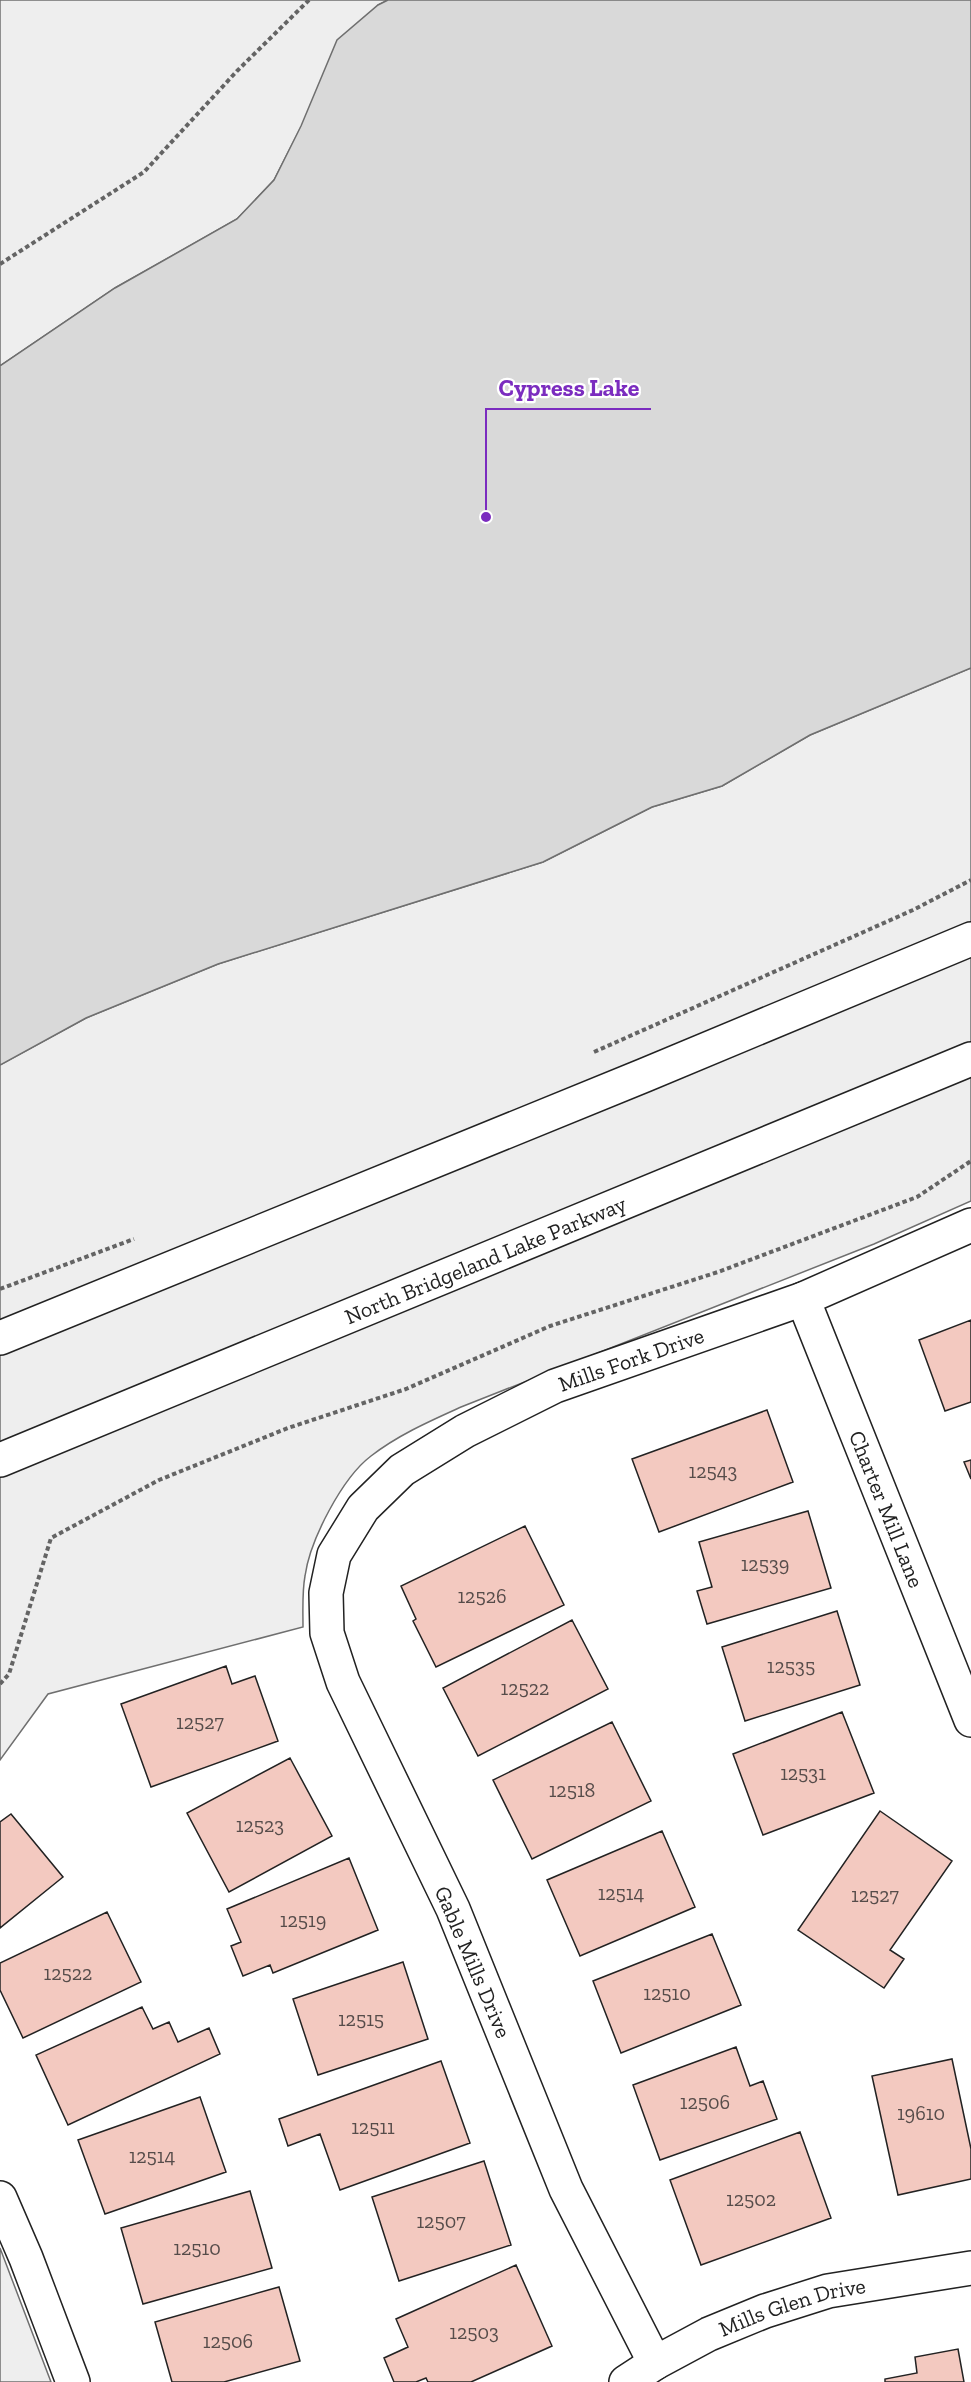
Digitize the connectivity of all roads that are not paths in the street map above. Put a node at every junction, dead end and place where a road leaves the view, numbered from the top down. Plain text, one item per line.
1 (971, 939) edge
2 (971, 1059) edge
3 (971, 1225) edge
4 (803, 1299) junction
5 (0, 1338) edge
6 (0, 1460) edge
7 (334, 1555) joint
8 (971, 1720) edge
9 (0, 2198) edge
10 (971, 2268) edge
11 (655, 2362) junction
12 (73, 2382) edge
13 (626, 2382) edge

1 - 5 street
2 - 6 street, North Bridgeland Lake Parkway
3 - 4 street, Mills Fork Drive
4 - 7 street, Mills Fork Drive
4 - 8 street, Charter Mill Lane
7 - 11 street, Gable Mills Drive
9 - 12 street
10 - 11 street, Mills Glen Drive
11 - 13 street, Mills Glen Drive

